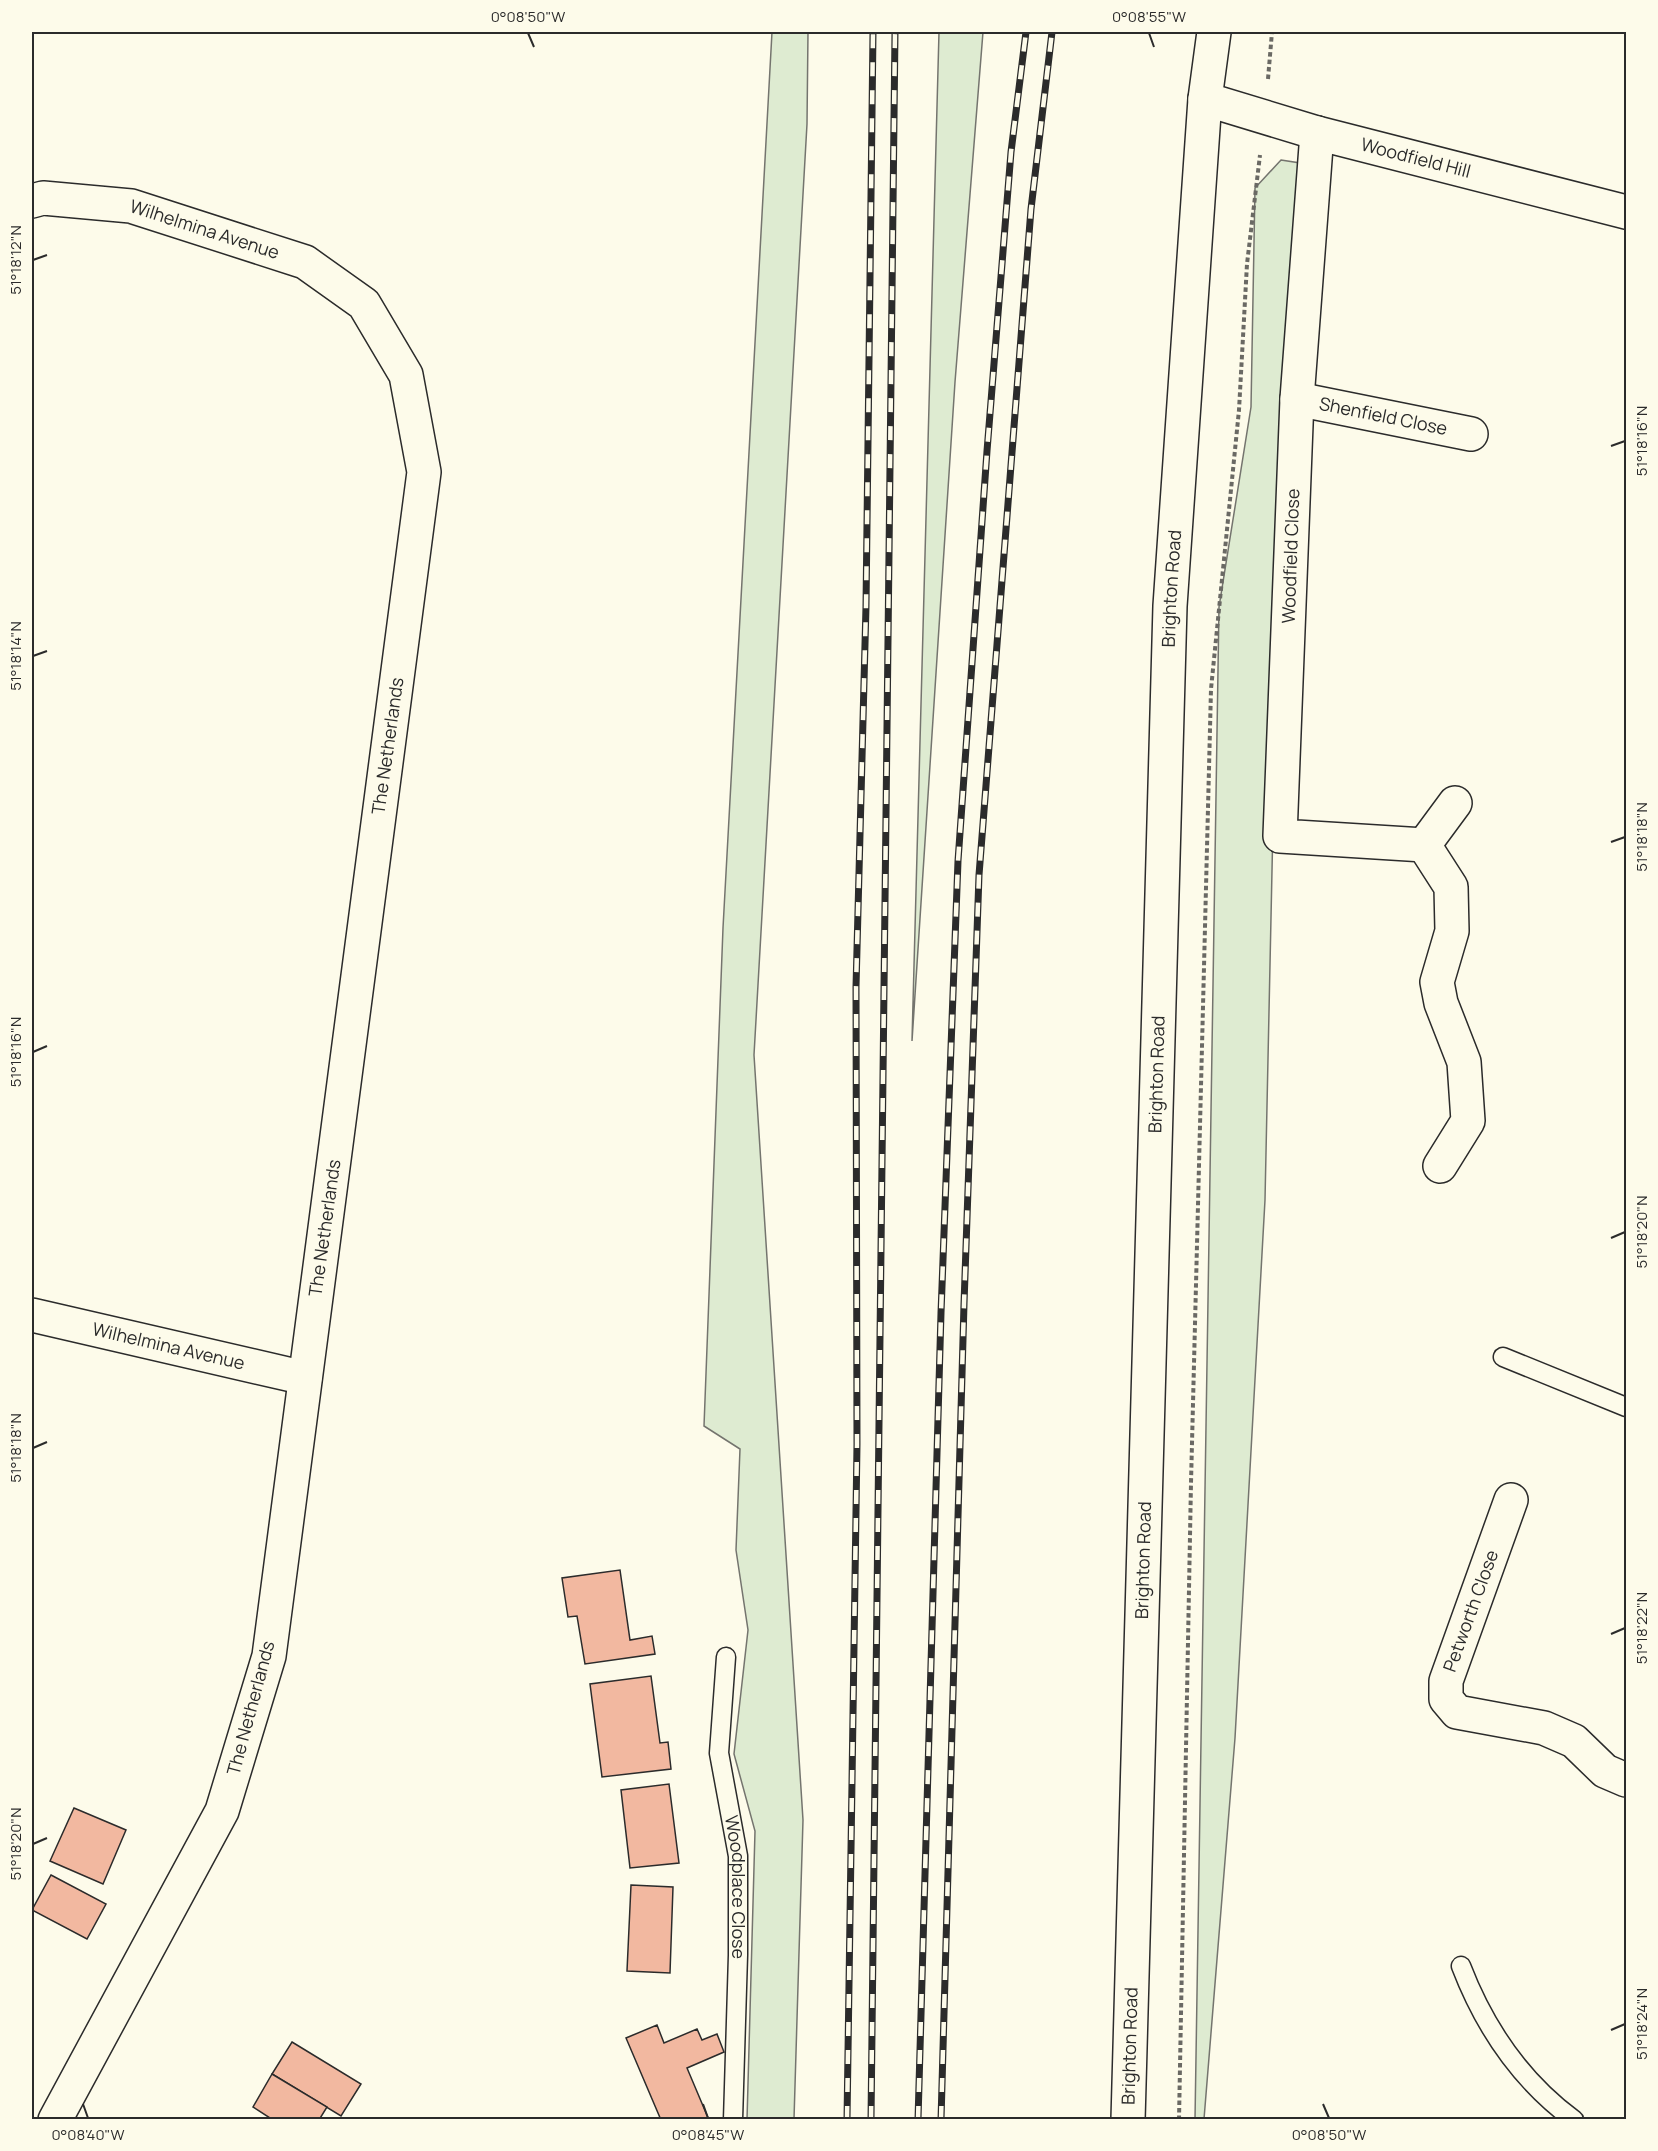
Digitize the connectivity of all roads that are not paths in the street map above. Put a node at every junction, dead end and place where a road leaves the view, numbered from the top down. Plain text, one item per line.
1 (1214, 32) edge
2 (1205, 99) junction
3 (1317, 132) junction
4 (32, 201) edge
5 (1626, 212) edge
6 (363, 304) joint
7 (1298, 399) junction
8 (1471, 434) dead end
9 (1455, 803) dead end
10 (1424, 845) junction
11 (1440, 1166) dead end
12 (32, 1315) edge
13 (1503, 1357) dead end
14 (305, 1378) junction
15 (1626, 1407) edge
16 (1511, 1500) dead end
17 (726, 1657) dead end
18 (1626, 1780) edge
19 (1461, 1966) dead end
20 (55, 2120) edge
21 (733, 2120) edge
22 (1128, 2120) edge
23 (1574, 2120) edge

1 - 2 main road, Brighton Road
2 - 3 main road, Woodfield Hill
2 - 22 main road, Brighton Road
3 - 5 main road, Woodfield Hill
3 - 7 main road, Woodfield Close
4 - 6 main road, Wilhelmina Avenue
6 - 14 main road, The Netherlands
7 - 8 main road, Shenfield Close
7 - 10 main road, Woodfield Close
9 - 10 main road
10 - 11 main road
12 - 14 main road, Wilhelmina Avenue
13 - 15 lane
14 - 20 main road, The Netherlands
16 - 18 main road, Petworth Close
17 - 21 lane, Woodplace Close
19 - 23 lane

